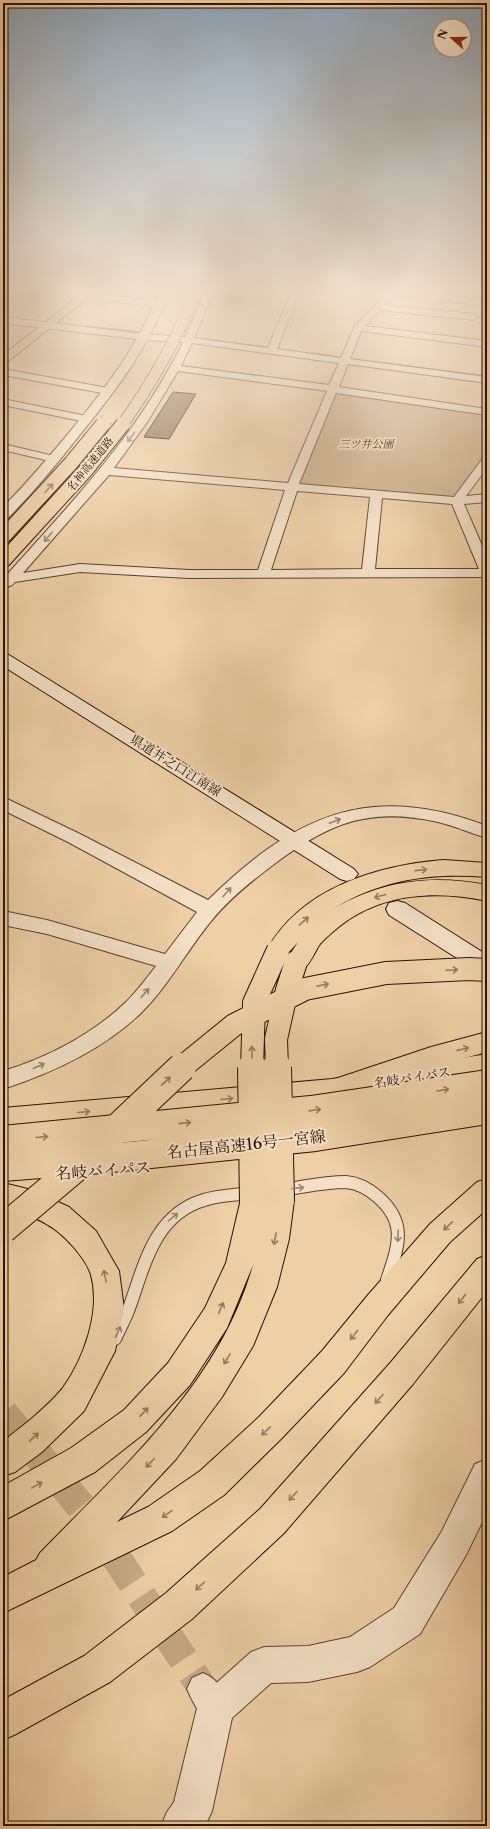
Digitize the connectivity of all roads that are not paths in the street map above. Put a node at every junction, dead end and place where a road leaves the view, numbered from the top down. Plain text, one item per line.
1 (38, 378) edge
2 (116, 378) edge
3 (153, 378) edge
4 (169, 378) edge
5 (253, 378) edge
6 (337, 378) edge
7 (476, 378) edge
8 (487, 380) edge
9 (333, 389) junction
10 (108, 391) junction
11 (3, 402) edge
12 (113, 411) dead end
13 (487, 412) edge
14 (86, 420) junction
15 (3, 447) edge
16 (54, 459) junction
17 (487, 460) edge
18 (106, 471) junction
19 (292, 487) junction
20 (376, 494) junction
21 (487, 498) edge
22 (457, 502) junction
23 (4, 514) edge
24 (3, 537) edge
25 (3, 561) edge
26 (368, 573) junction
27 (487, 573) edge
28 (263, 574) junction
29 (7, 583) edge
30 (3, 659) edge
31 (3, 803) edge
32 (487, 832) edge
33 (295, 840) junction
34 (487, 870) edge
35 (347, 874) dead end
36 (487, 893) edge
37 (397, 909) dead end
38 (210, 910) junction
39 (3, 918) edge
40 (287, 956) junction
41 (169, 963) junction
42 (487, 966) edge
43 (487, 970) edge
44 (487, 1042) edge
45 (487, 1064) edge
46 (3, 1080) edge
47 (487, 1084) edge
48 (332, 1090) junction
49 (487, 1110) edge
50 (3, 1119) edge
51 (487, 1120) edge
52 (3, 1140) edge
53 (3, 1167) edge
54 (3, 1176) edge
55 (3, 1195) edge
56 (482, 1196) edge
57 (267, 1202) junction
58 (3, 1212) edge
59 (59, 1216) junction
60 (3, 1229) edge
61 (487, 1269) edge
62 (378, 1305) junction
63 (74, 1400) junction
64 (3, 1460) edge
65 (487, 1476) edge
66 (3, 1504) edge
67 (42, 1576) junction
68 (3, 1595) edge
69 (3, 1721) edge
70 (181, 1826) edge

1 - 10 street
2 - 10 street
3 - 25 main road, 名神高速道路, bridge
4 -> 18 street
5 - 9 street
6 - 9 street
7 - 8 street
9 - 13 street
9 - 19 street
10 - 14 street
11 - 14 street
24 -> 12 main road, 名神高速道路, bridge
14 - 16 street
15 - 16 street
16 - 23 street
17 - 22 street
18 - 19 street
18 -> 29 street
19 - 20 street
19 - 28 street
20 - 22 street
20 - 26 street
21 - 22 street
22 - 27 street
26 - 27 street
26 - 28 street
28 - 29 street
30 - 33 street, 県道井之口江南線
31 - 38 street
33 -> 32 street
33 - 35 street, 県道井之口江南線
38 -> 33 street
40 -> 34 main road
36 -> 40 main road
37 - 42 street
38 - 41 street
39 - 41 street
40 - 57 main road, bridge
46 -> 41 street
60 -> 43 main road, bridge
48 -> 44 main road
45 - 48 main road, 名岐バイパス
52 -> 47 main road, 名古屋高速16号一宮線, bridge
50 -> 48 main road, 名岐バイパス
49 - 53 main road, 名古屋高速16号一宮線, bridge
51 - 54 main road, 名岐バイパス
55 - 59 main road
56 -> 62 main road
66 -> 57 main road
57 -> 67 main road
58 - 59 main road
63 -> 59 main road
61 -> 69 main road
63 -> 62 lane
62 -> 67 main road
64 -> 63 main road
65 - 70 street
67 - 68 main road

